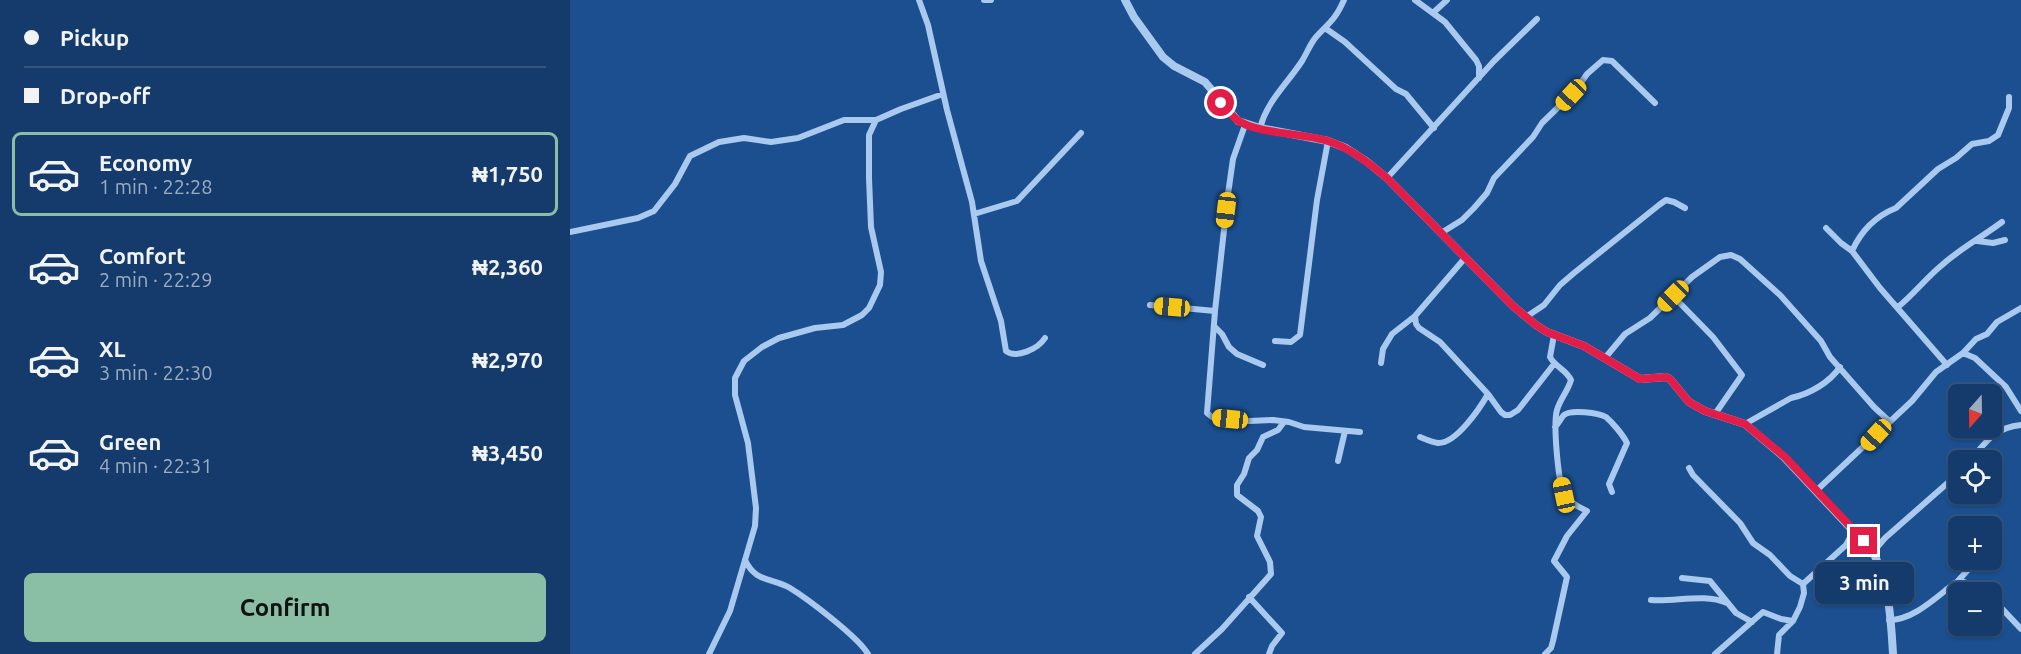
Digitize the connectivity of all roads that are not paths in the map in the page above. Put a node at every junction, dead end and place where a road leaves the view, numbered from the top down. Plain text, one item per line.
1 (919, 0) edge
2 (984, 0) edge
3 (991, 0) edge
4 (1125, 0) edge
5 (1344, 0) edge
6 (1415, 0) edge
7 (1447, 0) edge
8 (1434, 12) junction
9 (1537, 19) dead end
10 (1325, 28) junction
11 (1479, 79) junction
12 (943, 94) junction
13 (2009, 97) dead end
14 (1655, 103) dead end
15 (876, 120) junction
16 (863, 121) junction
17 (1245, 125) junction
18 (1260, 128) junction
19 (1434, 128) junction
20 (1081, 133) dead end
21 (869, 135) junction
22 (1328, 141) junction
23 (1387, 178) junction
24 (1685, 208) dead end
25 (974, 214) junction
26 (2002, 222) dead end
27 (1826, 228) dead end
28 (570, 232) edge
29 (1442, 233) junction
30 (2005, 240) dead end
31 (1976, 241) junction
32 (1852, 251) junction
33 (1465, 258) junction
34 (1673, 296) junction
35 (1150, 305) dead end
36 (1898, 307) junction
37 (2021, 308) edge
38 (1215, 311) junction
39 (1415, 316) junction
40 (1526, 317) junction
41 (1214, 326) junction
42 (1554, 335) junction
43 (1045, 338) dead end
44 (1275, 341) dead end
45 (1963, 354) junction
46 (1605, 357) junction
47 (1381, 363) dead end
48 (1554, 364) junction
49 (1947, 364) junction
50 (1263, 365) dead end
51 (1840, 367) junction
52 (1488, 394) junction
53 (2021, 411) edge
54 (1715, 414) junction
55 (1890, 421) junction
56 (1284, 422) junction
57 (1745, 424) junction
58 (2021, 425) edge
59 (1555, 427) junction
60 (1345, 431) junction
61 (1360, 432) dead end
62 (1420, 437) dead end
63 (1979, 450) edge
64 (1338, 461) dead end
65 (1689, 468) dead end
66 (1948, 483) edge
67 (1817, 490) junction
68 (1612, 492) dead end
69 (1854, 530) junction
70 (1873, 552) junction
71 (745, 560) junction
72 (1967, 570) edge
73 (1682, 578) dead end
74 (1956, 582) edge
75 (1803, 584) junction
76 (1948, 588) edge
77 (1250, 597) junction
78 (1651, 600) dead end
79 (1728, 603) junction
80 (2002, 609) edge
81 (1889, 620) junction
82 (1793, 621) junction
83 (1752, 622) junction
84 (2021, 629) edge
85 (709, 654) edge
86 (868, 654) edge
87 (1195, 654) edge
88 (1269, 654) edge
89 (1545, 654) edge
90 (1715, 654) edge
91 (1777, 654) edge
92 (1893, 654) edge

1 - 12 street
2 - 3 street
4 - 17 street
5 - 10 street
6 - 8 street
7 - 8 street
8 - 11 street
9 - 11 street
10 - 18 street
10 - 19 street
11 - 19 street
12 - 15 street
12 - 25 street
13 - 32 street
14 - 29 street
15 - 16 street
15 - 21 street
16 - 21 street
16 - 28 street
17 - 18 street
17 - 38 street
18 - 22 street
19 - 23 street
20 - 25 street
21 - 71 street
22 - 23 street
22 - 44 street
23 - 29 street
24 - 40 street
25 - 43 street
26 - 31 street
27 - 32 street
29 - 33 street
30 - 31 street
31 - 36 street
32 - 36 street
33 - 39 street
33 - 40 street
34 - 46 street
34 - 51 street
34 - 54 street
35 - 38 street
36 - 49 street
37 - 45 street
38 - 41 street
39 - 47 street
39 - 52 street
40 - 42 street
41 - 50 street
41 - 56 street
42 - 46 street
42 - 48 street
45 - 49 street
45 - 53 street
46 - 54 street
48 - 52 street
48 - 59 street
49 - 55 street
51 - 55 street
51 - 57 street
52 - 62 street
54 - 57 street
55 - 67 street
56 - 60 street
56 - 77 street
57 - 67 street
58 - 63 street
59 - 68 street
59 - 89 street
60 - 61 street
60 - 64 street
65 - 75 street
66 - 70 street
67 - 69 street
69 - 70 street
69 - 75 street
70 - 81 street
71 - 85 street
71 - 86 street
72 - 74 street
73 - 79 street
75 - 82 street
76 - 81 street
77 - 87 street
77 - 88 street
78 - 79 street
79 - 83 street
80 - 84 street
81 - 92 street
82 - 83 street
82 - 91 street
83 - 90 street

